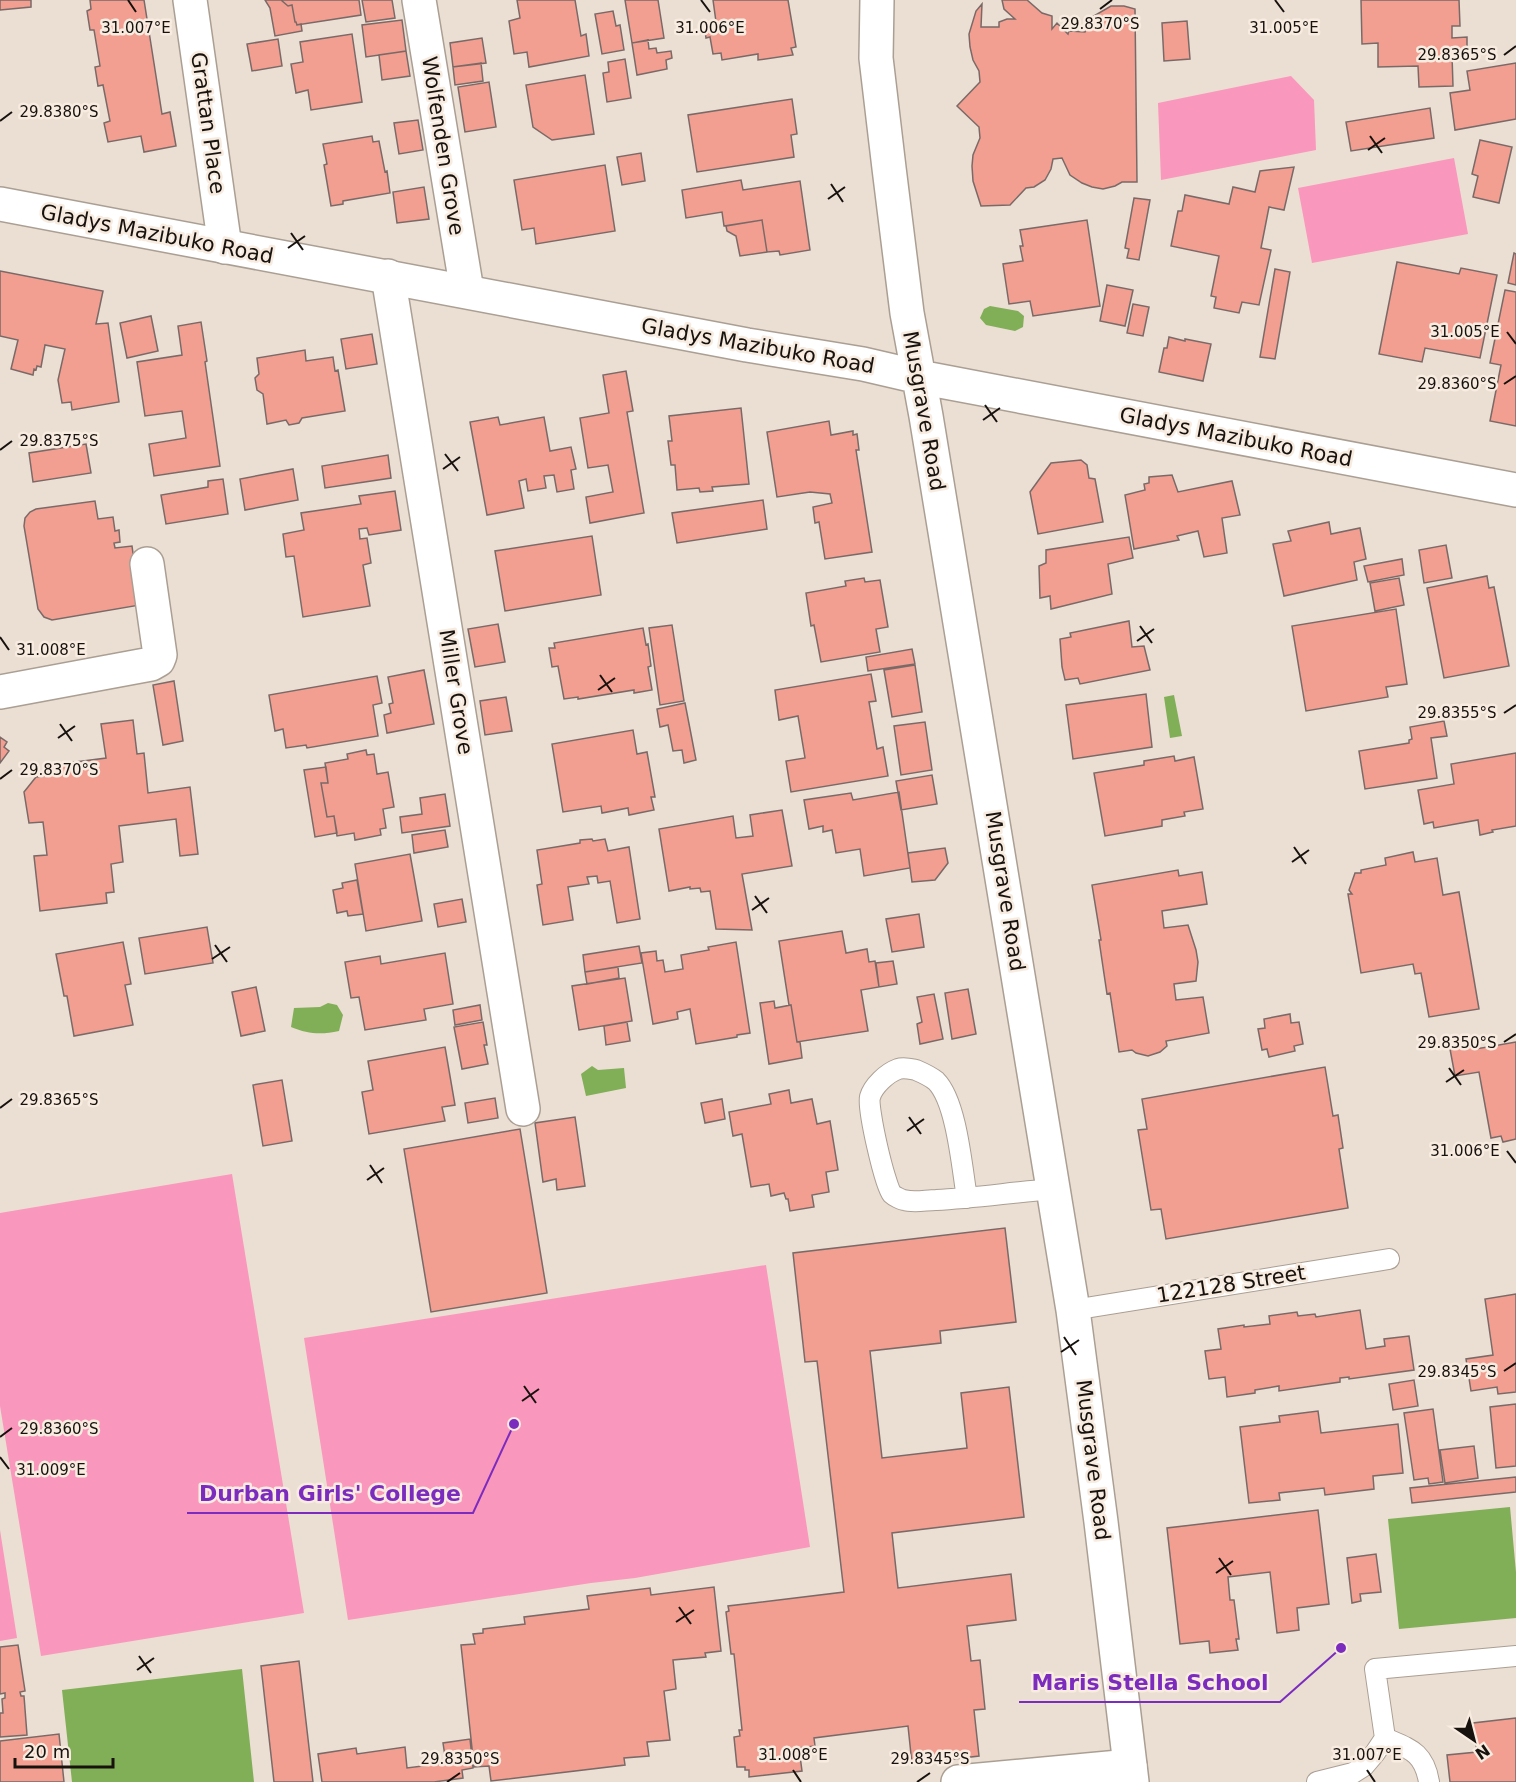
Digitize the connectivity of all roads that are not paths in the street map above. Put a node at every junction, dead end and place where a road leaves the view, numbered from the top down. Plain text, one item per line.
1 (190, 0) edge
2 (419, 0) edge
3 (877, 0) edge
4 (0, 204) edge
5 (225, 247) junction
6 (388, 276) junction
7 (467, 291) junction
8 (919, 377) junction
9 (1516, 490) edge
10 (147, 564) dead end
11 (0, 692) edge
12 (523, 1109) dead end
13 (1054, 1189) junction
14 (967, 1198) junction
15 (1389, 1259) dead end
16 (1073, 1310) junction
17 (1516, 1656) edge
18 (1384, 1738) junction
19 (1131, 1774) edge
20 (958, 1782) edge
21 (1317, 1782) edge
22 (1429, 1782) edge

1 - 5 street, Grattan Place
2 - 7 street, Wolfenden Grove
3 - 8 street, Musgrave Road
4 - 5 street, Gladys Mazibuko Road
5 - 6 street, Gladys Mazibuko Road
6 - 7 street, Gladys Mazibuko Road
6 - 12 street, Miller Grove
7 - 8 street, Gladys Mazibuko Road
8 - 9 street, Gladys Mazibuko Road
8 - 13 street, Musgrave Road
10 - 11 street
13 - 14 lane
13 - 16 street, Musgrave Road
14 - 14 lane
15 - 16 lane, 122128 Street
16 - 19 street, Musgrave Road
17 - 18 lane
18 - 21 lane
18 - 22 lane
19 - 20 street

